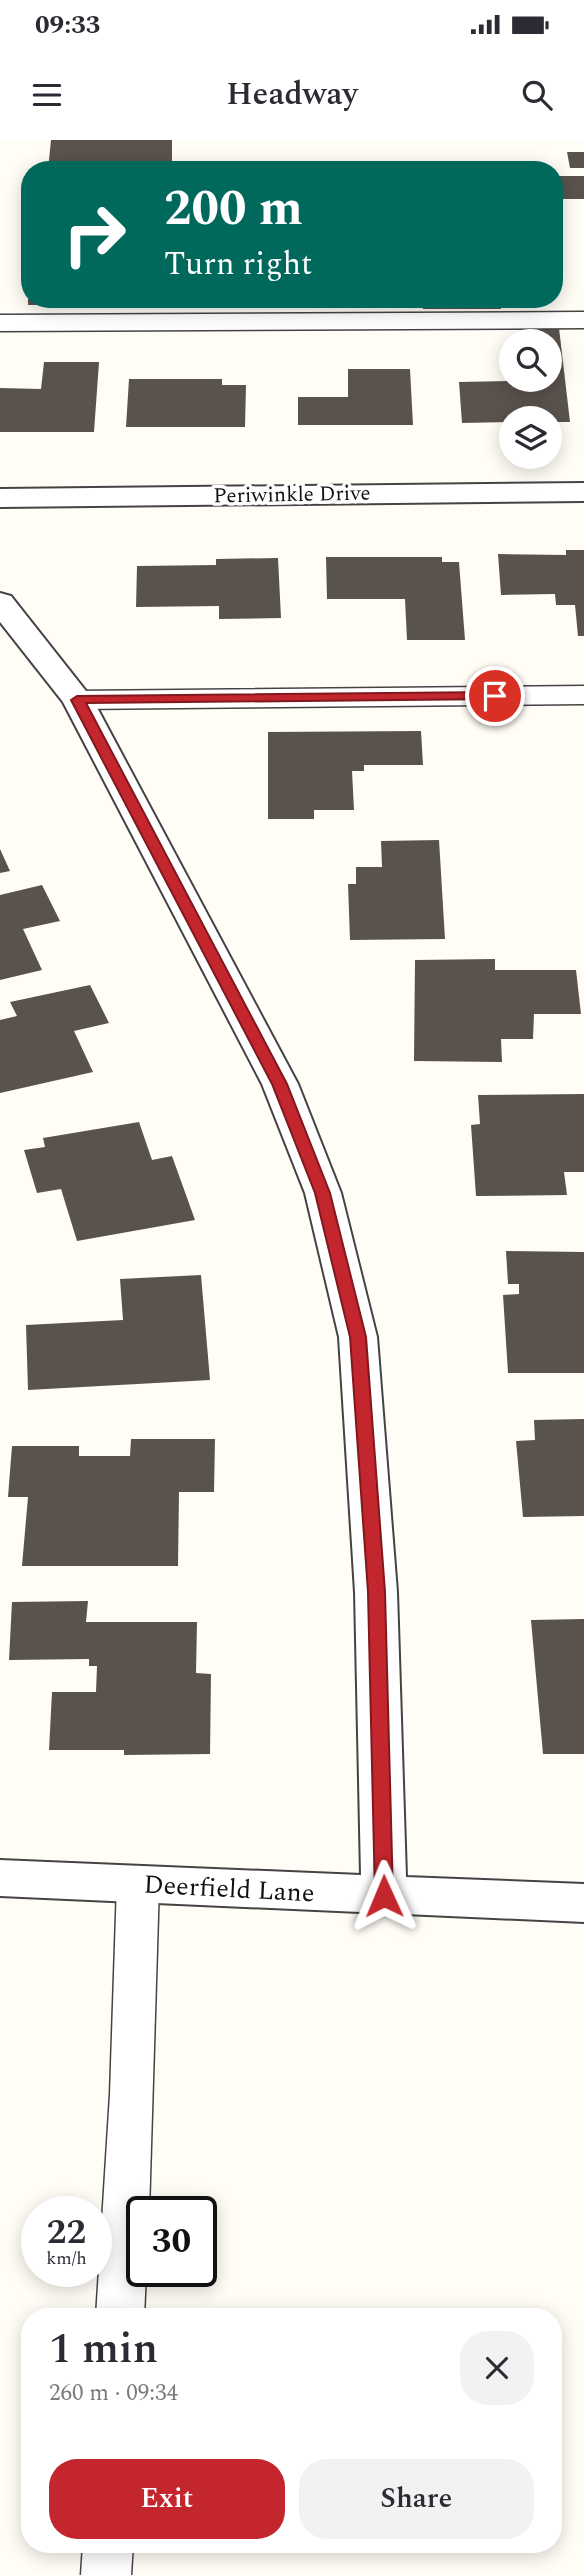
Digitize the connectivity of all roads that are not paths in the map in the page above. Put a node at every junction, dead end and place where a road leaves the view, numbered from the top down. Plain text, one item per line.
1 (584, 320) edge
2 (0, 323) edge
3 (584, 492) edge
4 (0, 498) edge
5 (0, 602) edge
6 (582, 699) edge
7 (77, 700) junction
8 (0, 1878) edge
9 (138, 1884) junction
10 (384, 1896) junction
11 (584, 1903) edge
12 (120, 2308) edge
13 (107, 2553) edge
14 (106, 2575) edge

1 - 2 lane
3 - 4 street, Periwinkle Drive
5 - 7 street
6 - 7 lane
7 - 10 street
8 - 9 street, Deerfield Lane
9 - 10 street, Deerfield Lane
9 - 12 lane
10 - 11 street, Deerfield Lane
13 - 14 lane

